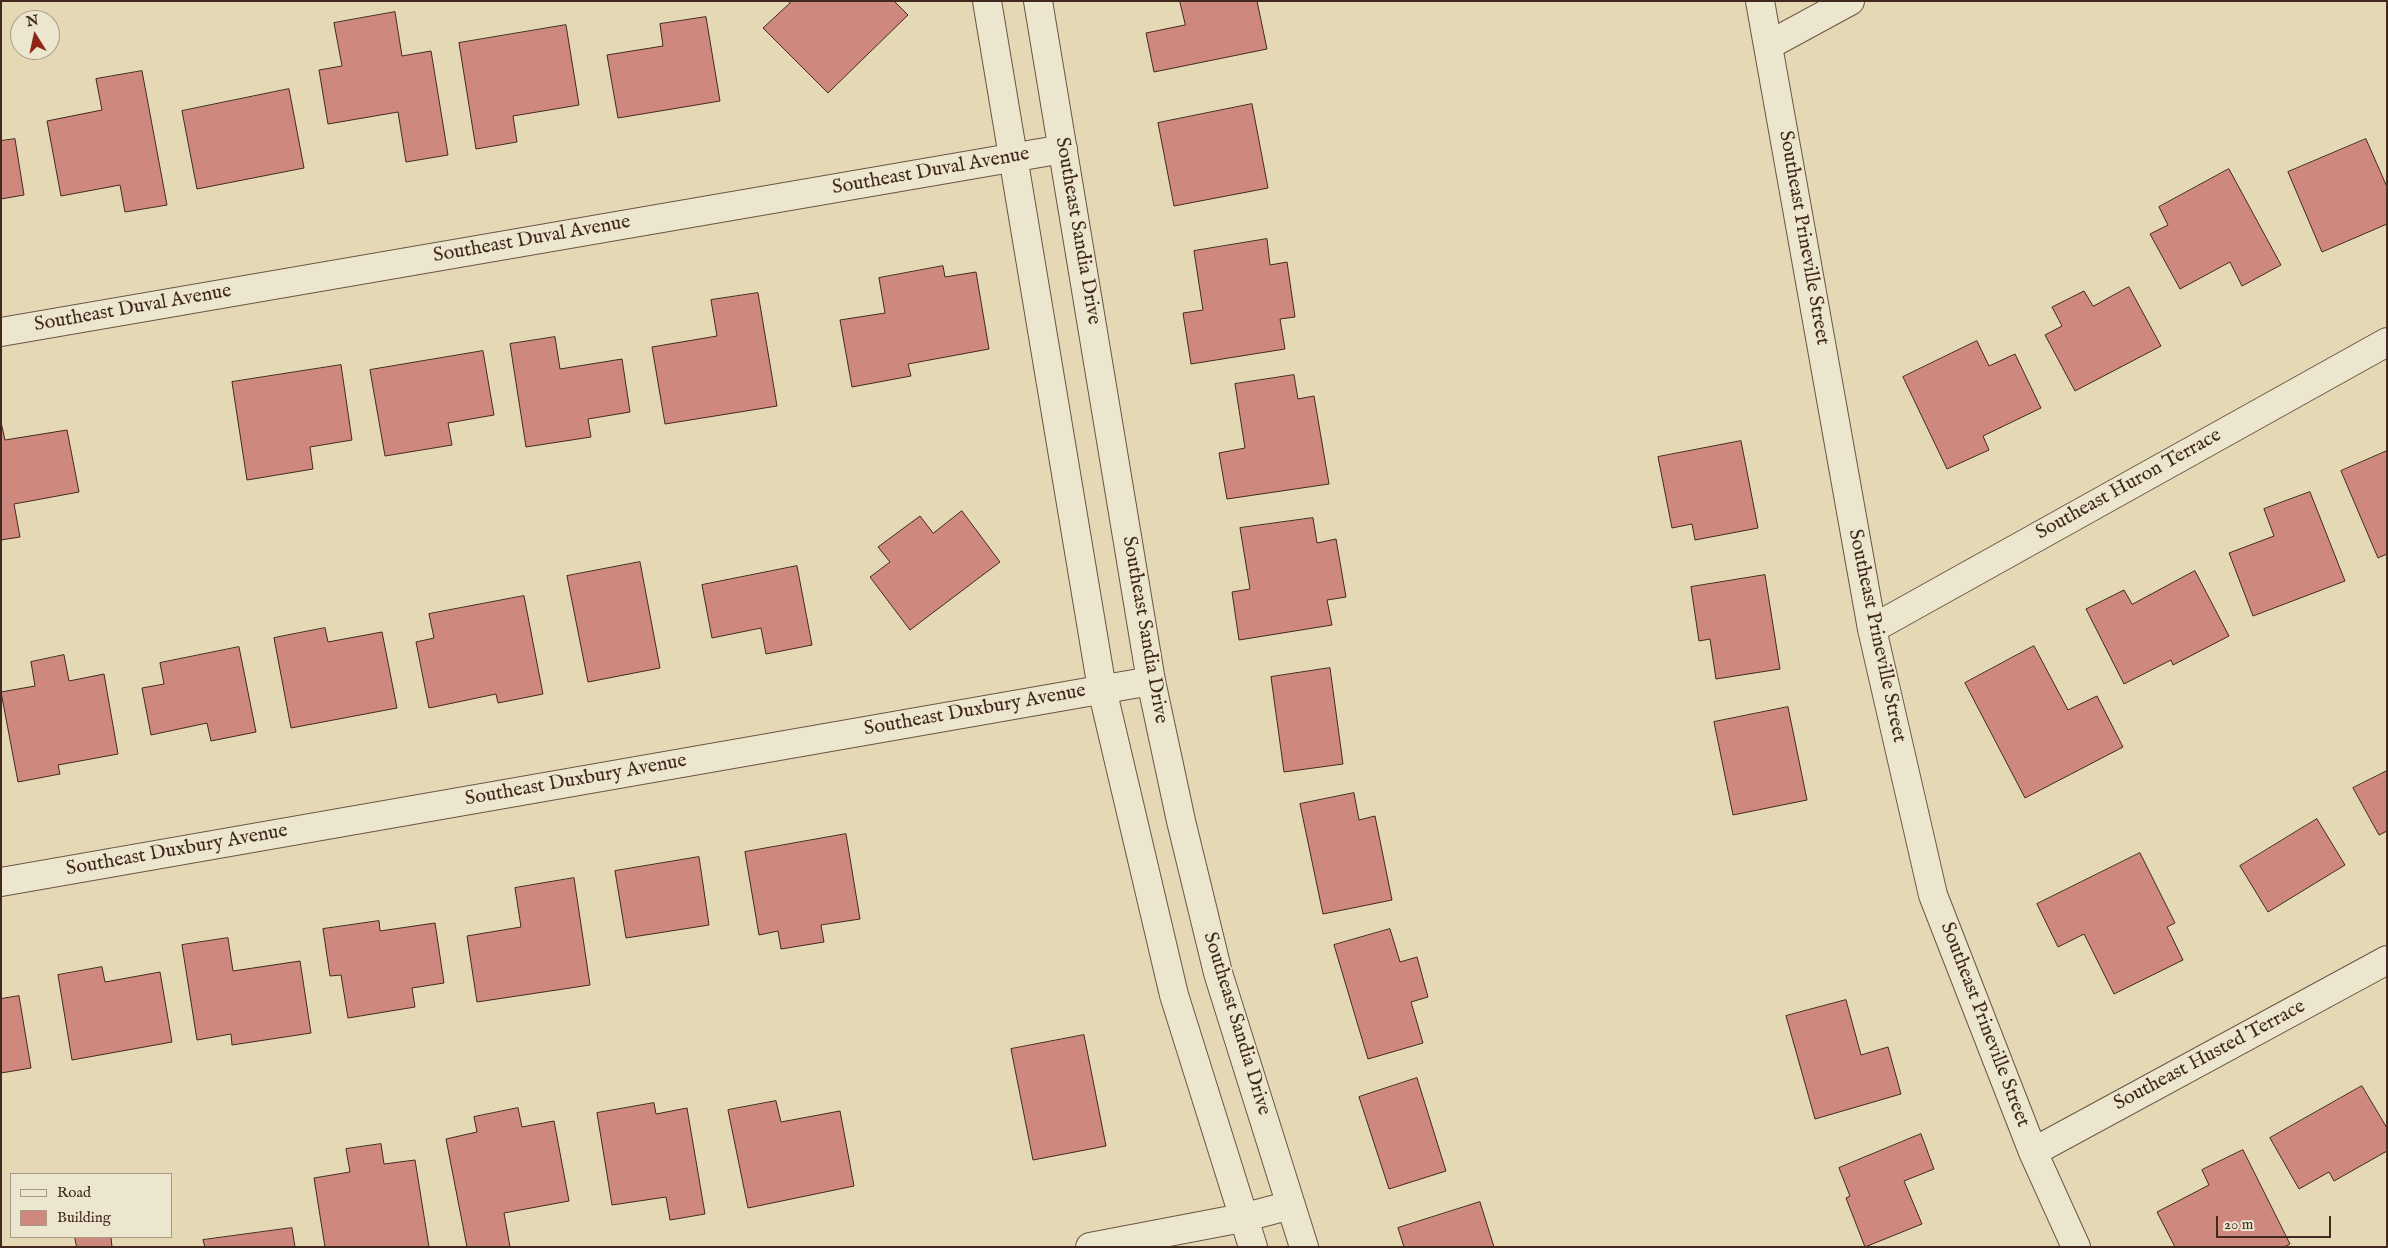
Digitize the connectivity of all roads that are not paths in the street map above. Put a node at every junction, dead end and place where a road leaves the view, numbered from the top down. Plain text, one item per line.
1 (987, 1) edge
2 (1038, 1) edge
3 (1760, 1) edge
4 (1850, 1) edge
5 (1769, 45) junction
6 (1063, 149) junction
7 (1014, 157) junction
8 (1, 332) edge
9 (2387, 342) edge
10 (1872, 629) junction
11 (1151, 680) junction
12 (1102, 689) junction
13 (1, 882) edge
14 (2387, 960) edge
15 (2034, 1152) junction
16 (1291, 1205) junction
17 (1242, 1218) junction
18 (1090, 1247) edge
19 (1253, 1247) edge
20 (1304, 1247) edge
21 (2076, 1247) edge

1 - 7 street
2 - 6 street, Southeast Sandia Drive
3 - 5 street, Southeast Prineville Street
4 - 5 street
5 - 10 street, Southeast Prineville Street
6 - 7 street, Southeast Duval Avenue
6 - 11 street, Southeast Sandia Drive
7 - 8 street, Southeast Duval Avenue
7 - 12 street
9 - 10 street, Southeast Huron Terrace
10 - 15 street, Southeast Prineville Street
11 - 12 street, Southeast Duxbury Avenue
11 - 16 street, Southeast Sandia Drive
12 - 13 street, Southeast Duxbury Avenue
12 - 17 street
14 - 15 street, Southeast Husted Terrace
15 - 21 street, Southeast Prineville Street
16 - 17 street
16 - 20 street, Southeast Sandia Drive
17 - 18 street
17 - 19 street

